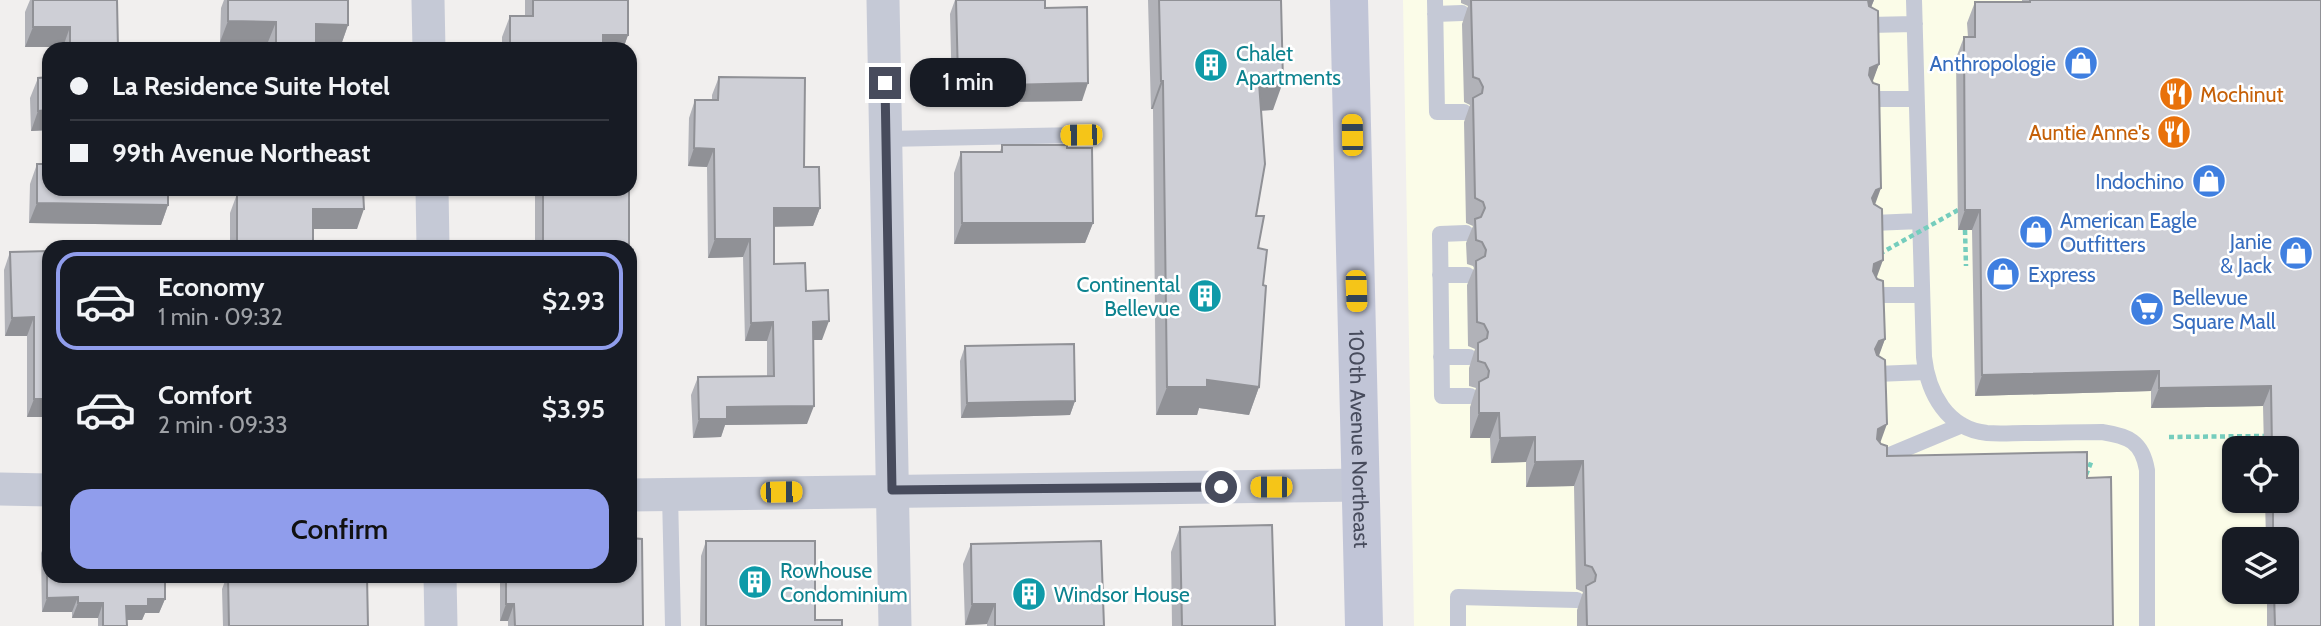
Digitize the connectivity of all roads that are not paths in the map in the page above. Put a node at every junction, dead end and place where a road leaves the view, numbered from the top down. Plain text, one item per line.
1 (428, 0) edge
2 (883, 0) edge
3 (1349, 0) edge
4 (1914, 0) edge
5 (1435, 7) edge
6 (1462, 13) dead end
7 (1915, 24) junction
8 (1868, 25) edge
9 (429, 42) edge
10 (1870, 99) edge
11 (1916, 99) junction
12 (1464, 112) dead end
13 (1081, 135) dead end
14 (886, 139) junction
15 (432, 196) edge
16 (1920, 221) junction
17 (1873, 223) edge
18 (1466, 233) dead end
19 (433, 240) edge
20 (1440, 275) junction
21 (1467, 275) dead end
22 (1874, 295) edge
23 (1922, 295) junction
24 (1441, 357) junction
25 (1469, 357) dead end
26 (1926, 372) junction
27 (1876, 374) edge
28 (1470, 396) dead end
29 (1962, 425) junction
30 (1878, 460) edge
31 (1360, 485) junction
32 (0, 489) edge
33 (42, 489) edge
34 (892, 490) junction
35 (637, 495) edge
36 (670, 495) junction
37 (440, 583) edge
38 (1577, 600) dead end
39 (442, 626) edge
40 (673, 626) edge
41 (895, 626) edge
42 (1364, 626) edge
43 (1458, 626) edge
44 (2147, 626) edge

1 - 9 street
2 - 14 street
3 - 31 main road, 100th Avenue Northeast
4 - 7 lane
5 - 6 lane
5 - 12 lane
7 - 8 lane
7 - 11 lane
10 - 11 lane
11 - 16 lane
13 - 14 lane
14 - 34 street
15 - 19 street
16 - 17 lane
16 - 23 lane
18 - 20 lane
20 - 21 lane
20 - 24 lane
22 - 23 lane
23 - 26 lane
24 - 25 lane
24 - 28 lane
26 - 27 lane
26 - 29 lane
29 - 30 lane
29 - 44 lane
31 - 34 street
31 - 42 main road, 100th Avenue Northeast
32 - 33 street
34 - 36 street
34 - 41 street
35 - 36 street
36 - 40 lane
37 - 39 street
38 - 43 lane

